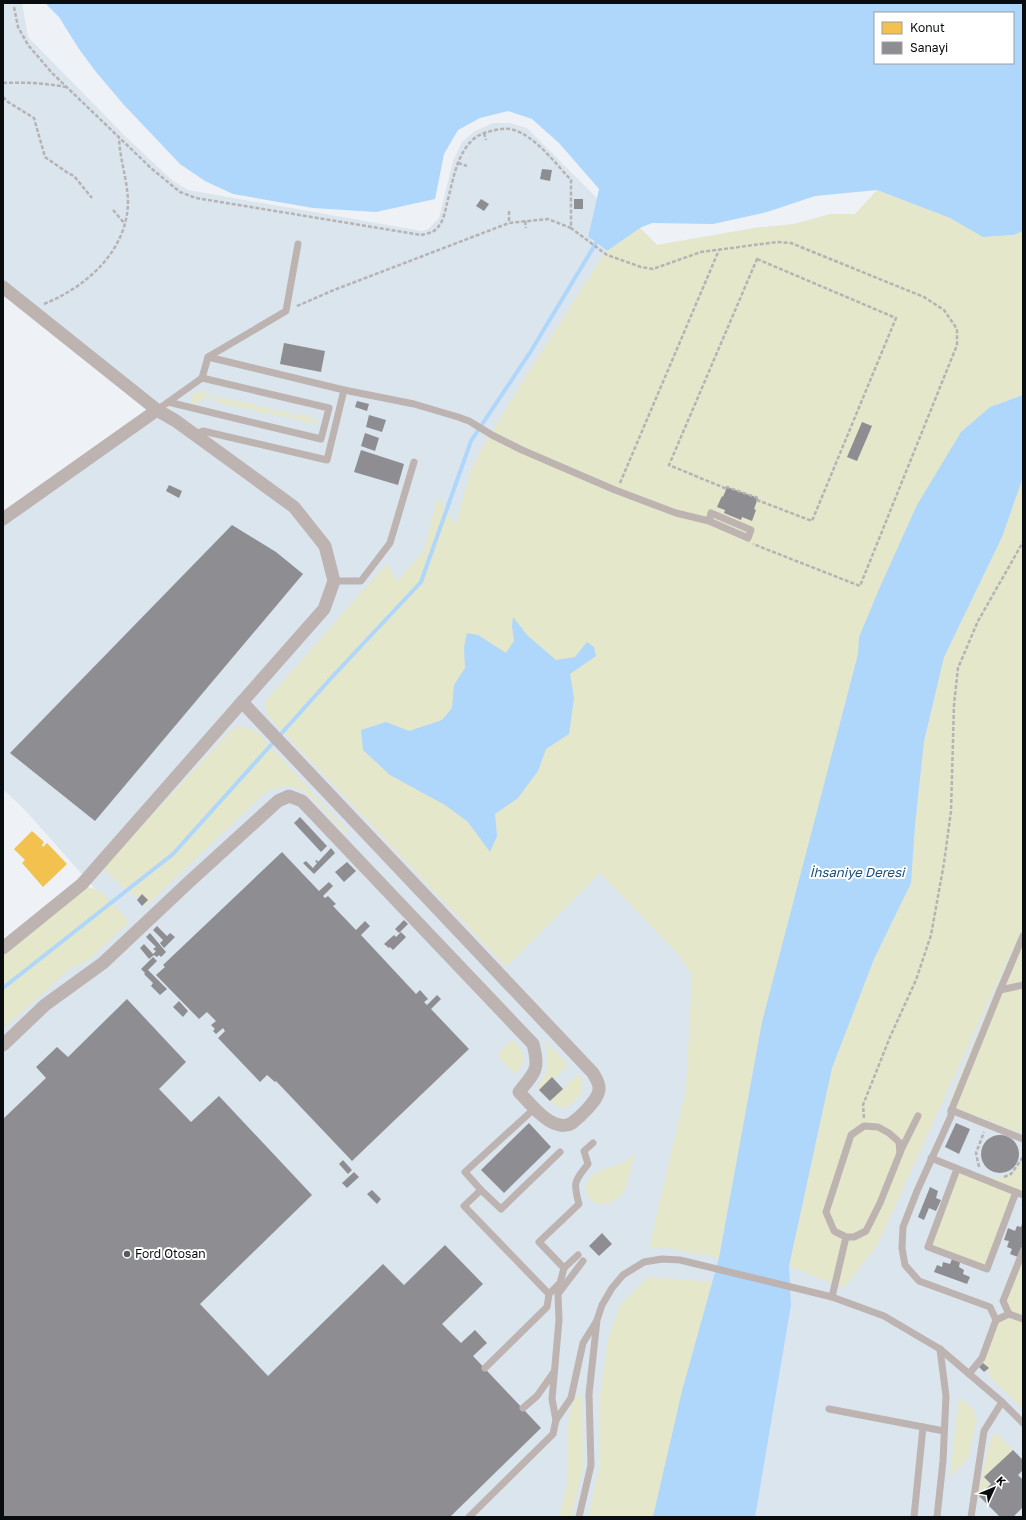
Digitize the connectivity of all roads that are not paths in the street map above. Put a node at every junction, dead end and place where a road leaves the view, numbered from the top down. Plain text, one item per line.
1 (298, 244) dead end
2 (3, 287) edge
3 (208, 357) junction
4 (202, 378) junction
5 (344, 390) junction
6 (163, 406) junction
7 (195, 434) junction
8 (414, 462) dead end
9 (3, 519) edge
10 (748, 538) road end
11 (334, 581) junction
12 (242, 702) junction
13 (1023, 936) edge
14 (3, 948) edge
15 (1023, 986) edge
16 (1000, 990) junction
17 (3, 1045) edge
18 (535, 1108) junction
19 (951, 1110) junction
20 (918, 1116) dead end
21 (1023, 1139) edge
22 (593, 1143) dead end
23 (560, 1152) dead end
24 (900, 1153) junction
25 (931, 1158) junction
26 (957, 1169) junction
27 (482, 1190) junction
28 (1020, 1194) edge
29 (846, 1237) junction
30 (1023, 1251) edge
31 (578, 1255) dead end
32 (583, 1261) dead end
33 (564, 1268) junction
34 (549, 1294) junction
35 (832, 1297) junction
36 (1003, 1301) junction
37 (990, 1307) junction
38 (1009, 1314) junction
39 (1023, 1319) edge
40 (597, 1320) junction
41 (996, 1320) junction
42 (940, 1349) junction
43 (485, 1368) dead end
44 (555, 1371) junction
45 (969, 1374) junction
46 (1002, 1402) junction
47 (523, 1408) dead end
48 (829, 1409) dead end
49 (556, 1420) junction
50 (1023, 1423) edge
51 (923, 1427) junction
52 (944, 1430) junction
53 (470, 1517) edge
54 (579, 1517) edge
55 (914, 1517) edge
56 (937, 1517) edge
57 (971, 1517) edge

1 - 3 lane
2 - 6 street
3 - 4 lane
3 - 5 lane
4 - 6 lane
4 - 6 lane
5 - 7 lane
5 - 10 lane
6 - 7 street
6 - 9 street
7 - 11 street
8 - 11 lane
11 - 12 street
12 - 14 street
12 - 18 street
13 - 16 lane
15 - 16 lane
16 - 19 lane
17 - 18 street
18 - 27 lane
19 - 21 lane
19 - 25 lane
20 - 24 lane
22 - 33 lane
23 - 27 lane
24 - 29 lane
24 - 29 lane
25 - 26 lane
25 - 37 lane
26 - 28 lane
26 - 28 lane
27 - 34 lane
29 - 35 lane
30 - 36 lane
31 - 33 lane
32 - 44 lane
33 - 34 lane
34 - 43 lane
35 - 40 lane
35 - 42 lane
36 - 37 lane
36 - 38 lane
37 - 41 lane
38 - 39 lane
38 - 41 lane
40 - 49 lane
40 - 54 lane
41 - 45 lane
42 - 45 lane
42 - 52 lane
44 - 47 lane
44 - 49 lane
45 - 46 lane
46 - 50 lane
46 - 57 lane
48 - 51 lane
49 - 53 lane
51 - 52 lane
51 - 55 lane
52 - 56 lane

